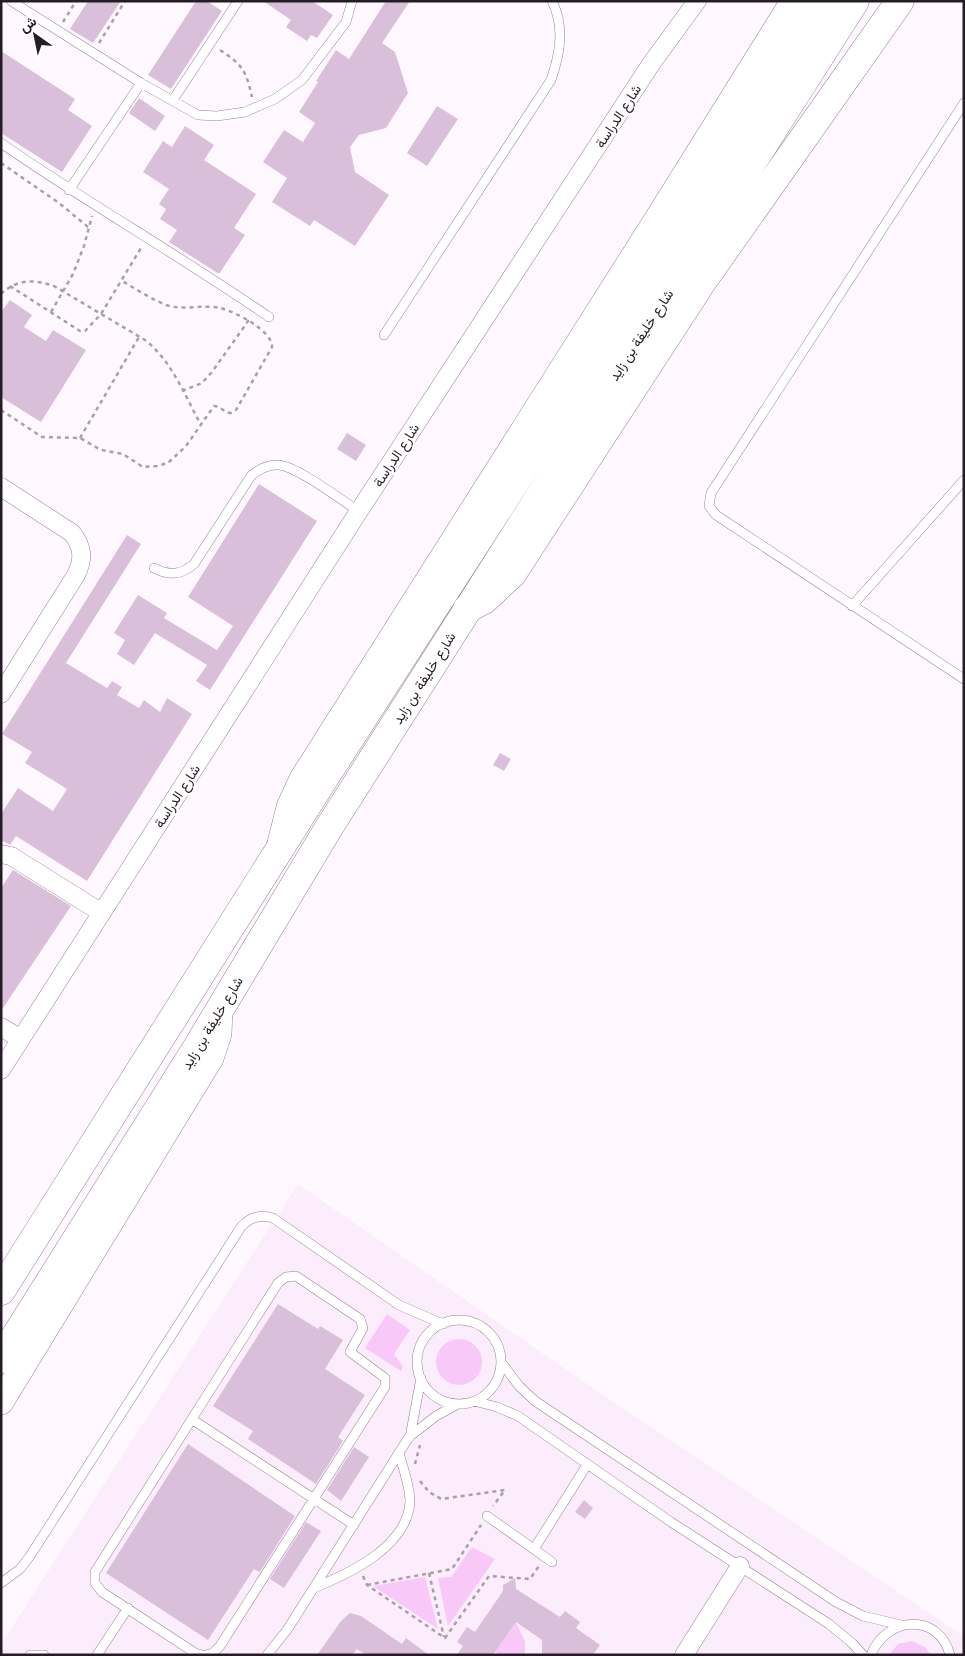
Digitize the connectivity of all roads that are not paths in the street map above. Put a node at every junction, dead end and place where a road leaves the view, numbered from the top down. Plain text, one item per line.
1 (11, 1) edge
2 (238, 1) edge
3 (352, 1) edge
4 (552, 1) edge
5 (697, 1) edge
6 (795, 1) edge
7 (826, 1) edge
8 (855, 1) edge
9 (900, 1) edge
10 (141, 84) junction
11 (173, 100) junction
12 (964, 103) edge
13 (1, 143) edge
14 (69, 190) junction
15 (270, 317) dead end
16 (384, 335) dead end
17 (964, 480) edge
18 (1, 487) edge
19 (359, 511) junction
20 (154, 568) dead end
21 (852, 606) junction
22 (467, 609) junction
23 (964, 680) edge
24 (1, 694) edge
25 (282, 846) junction
26 (1, 854) edge
27 (102, 913) junction
28 (220, 1009) junction
29 (1, 1027) edge
30 (21, 1039) junction
31 (1, 1070) edge
32 (48, 1218) junction
33 (1, 1261) edge
34 (1, 1291) edge
35 (443, 1324) junction
36 (1, 1359) edge
37 (501, 1362) junction
38 (421, 1378) junction
39 (474, 1401) junction
40 (1, 1402) edge
41 (458, 1404) junction
42 (193, 1420) junction
43 (410, 1437) junction
44 (399, 1453) junction
45 (587, 1465) junction
46 (314, 1498) junction
47 (487, 1516) road end
48 (354, 1525) junction
49 (534, 1549) junction
50 (549, 1559) road end
51 (740, 1566) junction
52 (1, 1583) edge
53 (314, 1588) junction
54 (128, 1608) junction
55 (901, 1625) junction
56 (277, 1645) junction
57 (950, 1653) edge
58 (30, 1655) edge
59 (44, 1655) edge
60 (98, 1655) edge
61 (204, 1655) edge
62 (267, 1655) edge
63 (274, 1655) edge
64 (684, 1655) edge
65 (863, 1655) edge
66 (871, 1655) edge

1 - 10 lane
2 - 11 lane
3 - 11 lane
4 - 16 lane
5 - 19 street, شارع الدراسة
6 - 25 main road
7 - 25 main road, شارع خليفة بن زايد
8 - 22 main road, شارع خليفة بن زايد
9 - 22 main road
10 - 11 lane
10 - 14 lane
12 - 21 lane
13 - 14 lane
14 - 15 lane
17 - 21 lane
18 - 24 street
19 - 20 lane
19 - 27 street, شارع الدراسة
21 - 23 lane
22 - 28 main road, شارع خليفة بن زايد
25 - 32 main road, شارع خليفة بن زايد
26 - 27 street
27 - 30 street, شارع الدراسة
28 - 36 main road, شارع خليفة بن زايد
28 - 40 street
29 - 30 street
30 - 31 street, شارع الدراسة
32 - 33 main road
32 - 34 main road, شارع خليفة بن زايد
35 - 37 lane
35 - 38 lane
35 - 52 lane
37 - 39 lane
37 - 55 lane
38 - 41 lane
38 - 43 lane
39 - 41 lane
39 - 45 lane
41 - 43 lane
42 - 46 lane
42 - 46 lane
42 - 54 lane
43 - 44 lane
44 - 48 lane
44 - 53 lane
45 - 49 lane
45 - 51 lane
46 - 48 lane
46 - 61 lane
47 - 49 lane
48 - 53 lane
49 - 50 lane
51 - 64 street
51 - 65 lane
53 - 56 lane
54 - 60 lane
54 - 61 lane
55 - 57 lane
55 - 66 lane
56 - 62 lane
56 - 63 lane
58 - 59 lane

